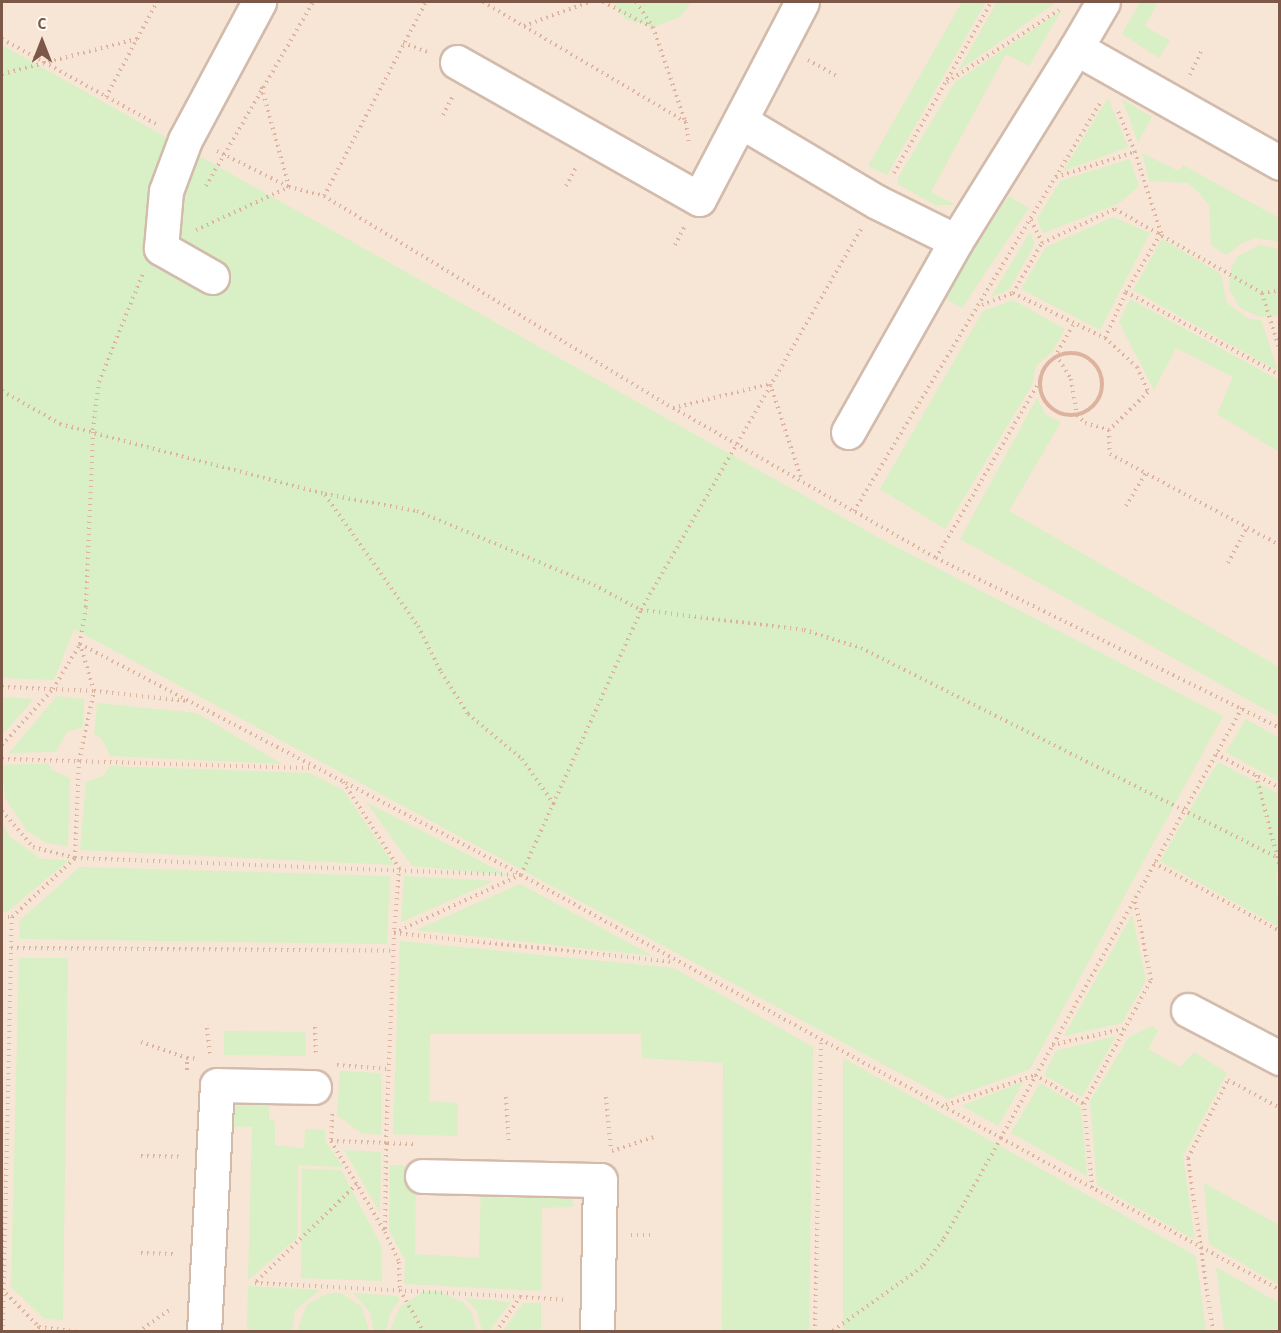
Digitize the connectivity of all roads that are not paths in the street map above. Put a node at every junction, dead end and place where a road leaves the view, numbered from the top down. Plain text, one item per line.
1 (259, 2) edge
2 (802, 2) edge
3 (1102, 2) edge
4 (1076, 48) junction
5 (457, 62) dead end
6 (742, 122) junction
7 (1280, 163) edge
8 (956, 241) junction
9 (212, 278) dead end
10 (849, 432) dead end
11 (1188, 1010) dead end
12 (1280, 1058) edge
13 (314, 1088) dead end
14 (422, 1176) dead end
15 (598, 1317) edge
16 (204, 1332) edge

1 - 9 lane
2 - 6 lane
3 - 4 lane
4 - 7 lane
4 - 8 lane
5 - 6 lane
6 - 8 lane
8 - 10 lane
11 - 12 lane
13 - 16 lane
14 - 15 lane

